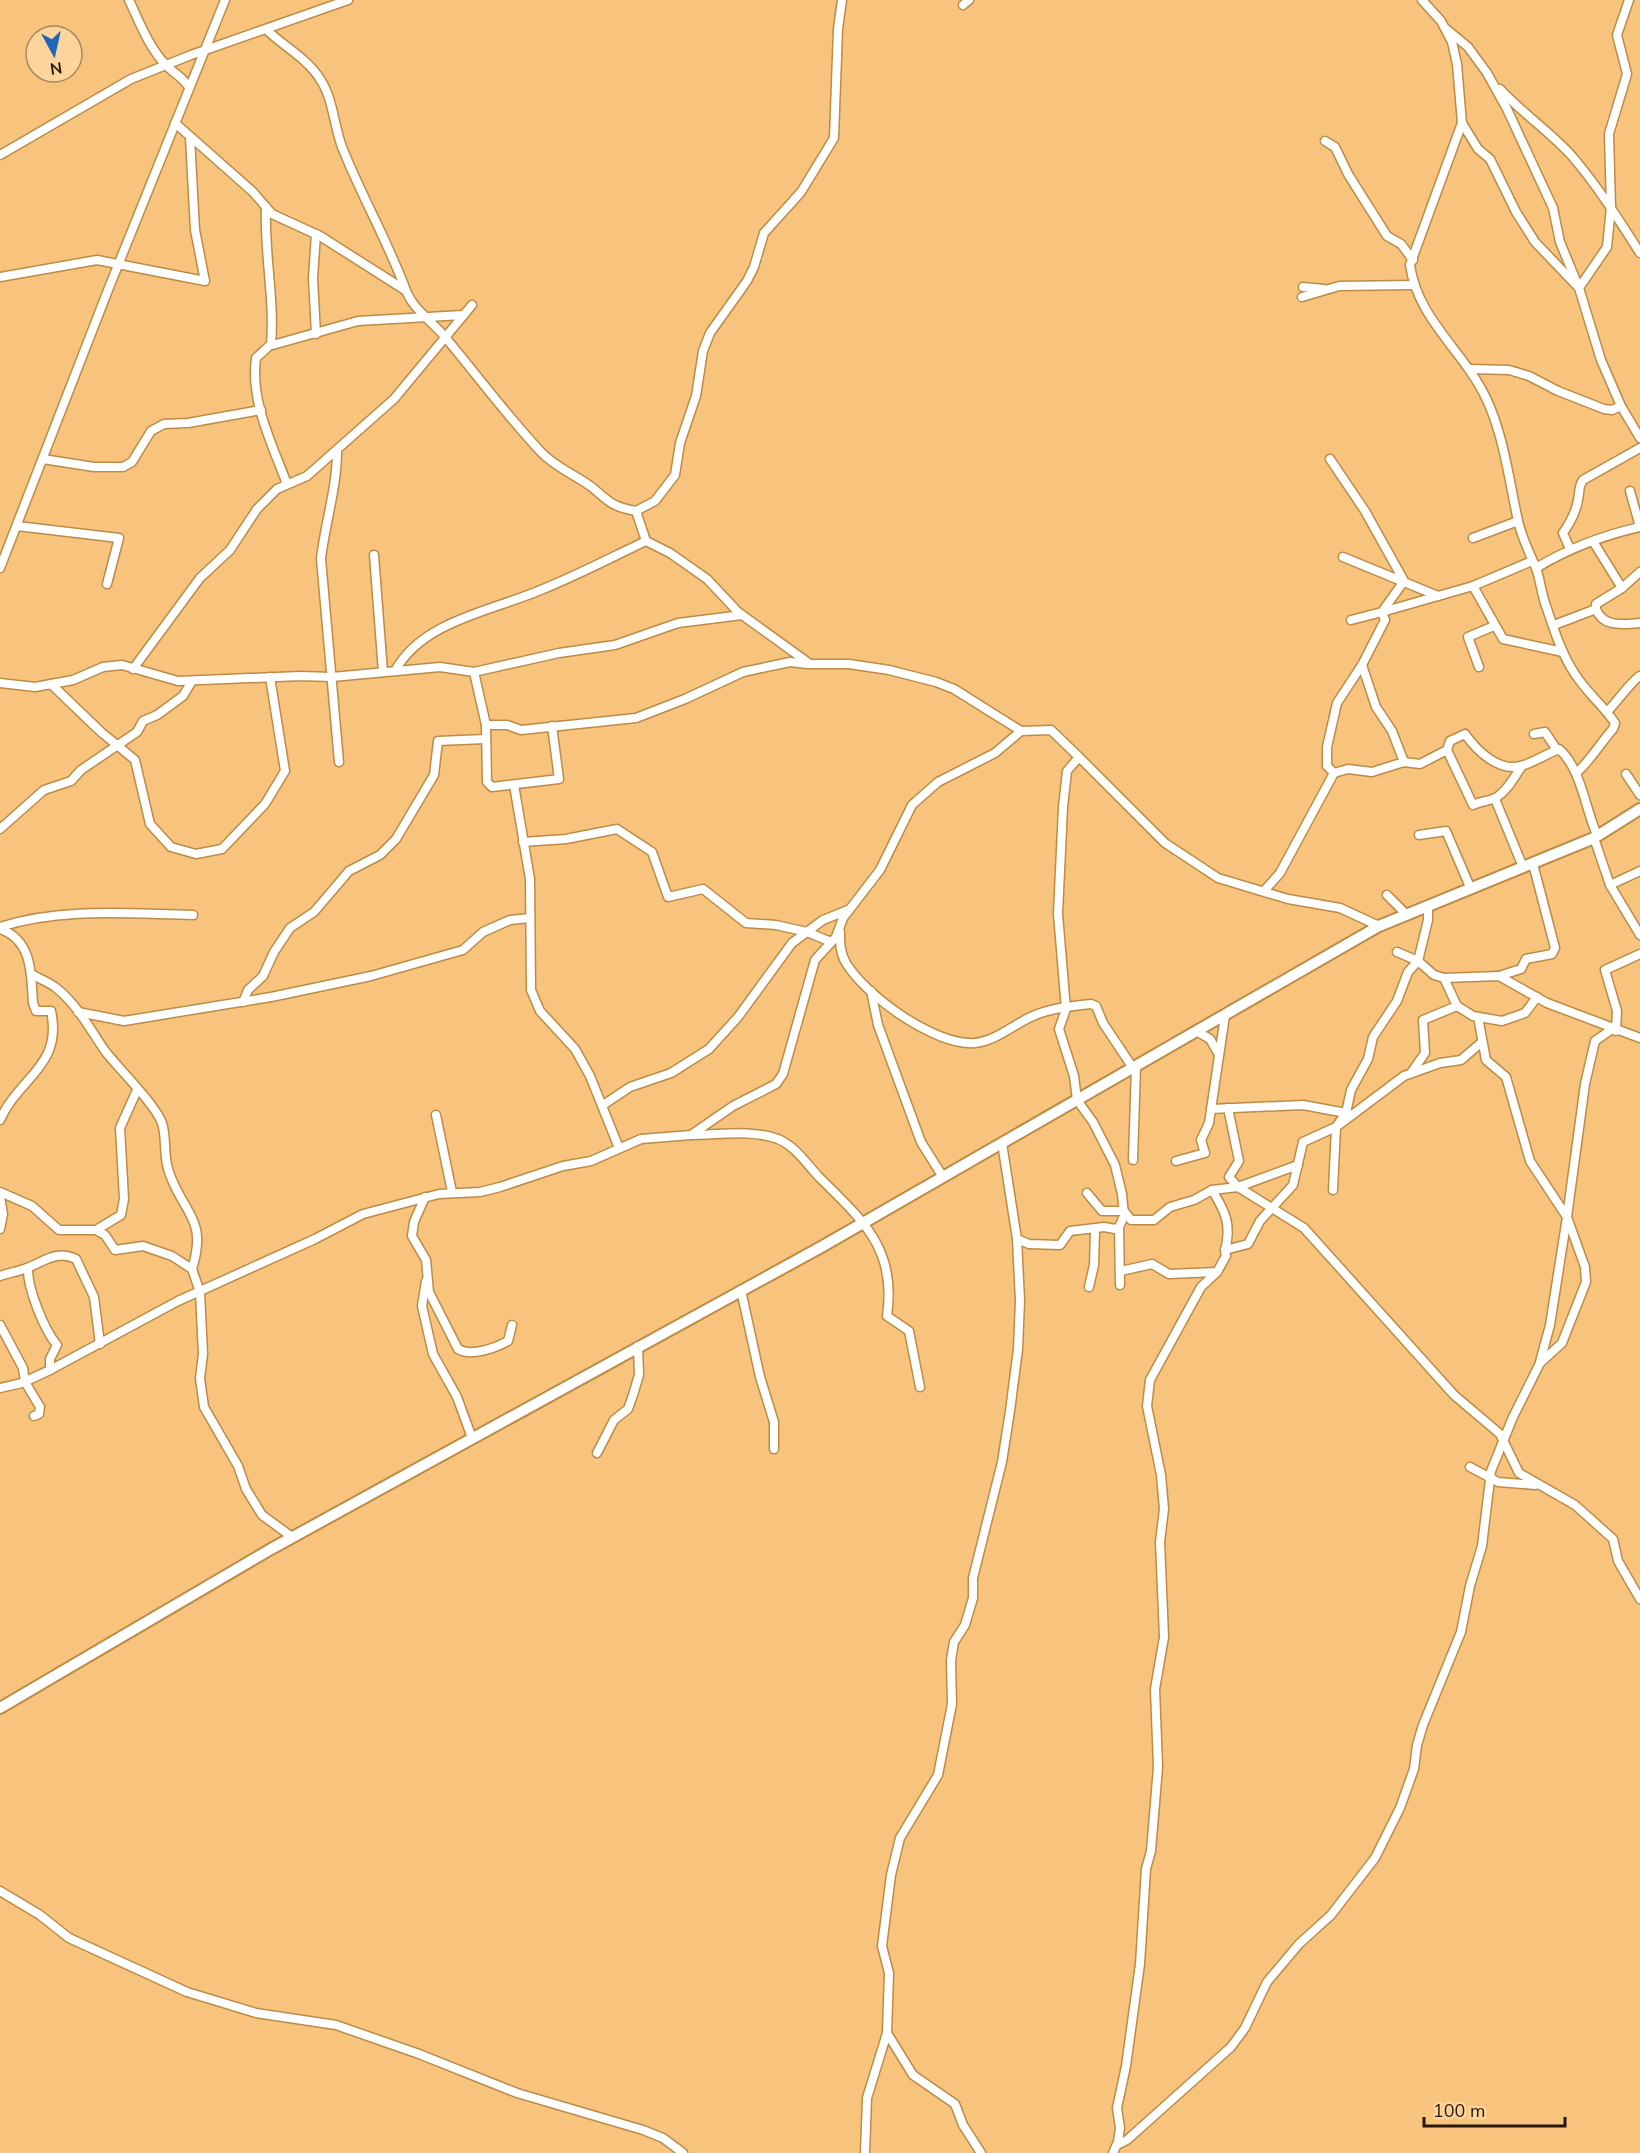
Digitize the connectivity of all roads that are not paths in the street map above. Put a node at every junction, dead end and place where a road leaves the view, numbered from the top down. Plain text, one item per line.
1 (129, 0) edge
2 (225, 0) edge
3 (348, 0) edge
4 (842, 0) edge
5 (1422, 0) edge
6 (1629, 0) edge
7 (1445, 28) junction
8 (267, 30) junction
9 (205, 52) junction
10 (167, 67) junction
11 (1490, 78) junction
12 (189, 87) junction
13 (175, 123) junction
14 (1462, 123) junction
15 (190, 137) junction
16 (1325, 141) dead end
17 (0, 155) edge
18 (266, 207) junction
19 (1611, 207) junction
20 (316, 234) junction
21 (1640, 254) edge
22 (1413, 260) junction
23 (118, 265) junction
24 (0, 277) edge
25 (1414, 285) junction
26 (1303, 287) dead end
27 (1579, 288) junction
28 (405, 290) junction
29 (1327, 290) junction
30 (1302, 297) dead end
31 (472, 305) dead end
32 (463, 315) junction
33 (426, 317) junction
34 (315, 334) junction
35 (446, 337) junction
36 (271, 345) junction
37 (1469, 369) junction
38 (1621, 406) junction
39 (261, 410) junction
40 (1640, 438) edge
41 (1640, 448) edge
42 (337, 451) junction
43 (43, 459) junction
44 (1330, 459) dead end
45 (287, 484) junction
46 (1630, 491) dead end
47 (636, 511) junction
48 (1518, 521) junction
49 (17, 526) junction
50 (1473, 538) dead end
51 (646, 541) junction
52 (1594, 543) junction
53 (1570, 549) junction
54 (374, 555) dead end
55 (1343, 557) dead end
56 (1, 564) edge
57 (1534, 565) junction
58 (1640, 572) edge
59 (1404, 581) junction
60 (108, 584) dead end
61 (1473, 586) junction
62 (1622, 588) junction
63 (1438, 596) junction
64 (1596, 609) junction
65 (1382, 612) junction
66 (742, 615) junction
67 (1351, 620) dead end
68 (1640, 623) edge
69 (1554, 625) junction
70 (1494, 626) junction
71 (1563, 652) junction
72 (810, 664) junction
73 (1362, 665) junction
74 (1479, 667) dead end
75 (133, 669) junction
76 (394, 671) junction
77 (383, 672) junction
78 (474, 672) junction
79 (1640, 676) edge
80 (270, 677) junction
81 (332, 677) junction
82 (192, 681) junction
83 (0, 683) edge
84 (51, 684) junction
85 (1607, 712) junction
86 (486, 725) junction
87 (552, 726) junction
88 (1021, 731) junction
89 (1534, 734) dead end
90 (486, 739) junction
91 (119, 745) junction
92 (1447, 750) junction
93 (1557, 750) junction
94 (1079, 757) junction
95 (339, 762) dead end
96 (1404, 762) junction
97 (1522, 766) junction
98 (1334, 773) junction
99 (1576, 773) junction
100 (1626, 774) dead end
101 (514, 785) junction
102 (1640, 795) edge
103 (1495, 799) junction
104 (1640, 809) edge
105 (0, 829) edge
106 (1419, 835) dead end
107 (1596, 836) junction
108 (523, 842) junction
109 (1528, 865) junction
110 (1640, 871) edge
111 (1610, 885) junction
112 (1470, 887) junction
113 (1264, 891) junction
114 (1387, 895) dead end
115 (1428, 905) junction
116 (849, 910) junction
117 (1406, 914) junction
118 (194, 915) dead end
119 (530, 918) junction
120 (1379, 926) junction
121 (840, 927) junction
122 (0, 928) edge
123 (807, 932) junction
124 (1640, 935) edge
125 (831, 942) junction
126 (1397, 952) dead end
127 (1640, 954) edge
128 (1418, 961) junction
129 (31, 974) junction
130 (1499, 976) junction
131 (1444, 978) junction
132 (871, 990) junction
133 (1538, 997) junction
134 (243, 1002) junction
135 (1457, 1006) junction
136 (1066, 1007) junction
137 (78, 1012) junction
138 (1225, 1016) junction
139 (1478, 1017) junction
140 (1614, 1030) junction
141 (1196, 1031) junction
142 (1640, 1038) edge
143 (1482, 1042) junction
144 (1218, 1054) junction
145 (1135, 1067) junction
146 (1411, 1073) junction
147 (137, 1090) junction
148 (1077, 1100) junction
149 (603, 1105) junction
150 (1228, 1108) junction
151 (1211, 1109) junction
152 (1346, 1113) junction
153 (436, 1115) dead end
154 (1, 1116) edge
155 (1336, 1126) junction
156 (691, 1135) junction
157 (1002, 1143) junction
158 (619, 1148) junction
159 (1133, 1160) dead end
160 (1176, 1161) dead end
161 (1298, 1165) junction
162 (943, 1177) junction
163 (1238, 1187) junction
164 (1212, 1190) junction
165 (1333, 1190) dead end
166 (0, 1192) edge
167 (452, 1192) junction
168 (1087, 1192) dead end
169 (0, 1197) edge
170 (425, 1197) junction
171 (1271, 1210) junction
172 (1124, 1211) junction
173 (1567, 1218) junction
174 (864, 1222) junction
175 (1119, 1227) junction
176 (0, 1228) edge
177 (96, 1230) junction
178 (1095, 1230) junction
179 (1017, 1239) junction
180 (1225, 1250) junction
181 (28, 1268) junction
182 (192, 1269) junction
183 (1121, 1271) junction
184 (1217, 1272) junction
185 (0, 1276) edge
186 (427, 1278) junction
187 (1120, 1285) dead end
188 (1089, 1287) dead end
189 (741, 1290) junction
190 (200, 1292) junction
191 (0, 1325) edge
192 (512, 1325) dead end
193 (100, 1344) junction
194 (638, 1346) junction
195 (1540, 1363) junction
196 (50, 1370) junction
197 (25, 1382) junction
198 (920, 1387) dead end
199 (0, 1388) edge
200 (34, 1416) dead end
201 (472, 1438) junction
202 (1503, 1441) junction
203 (774, 1449) dead end
204 (597, 1453) dead end
205 (1470, 1467) dead end
206 (1490, 1478) junction
207 (1539, 1486) junction
208 (292, 1538) junction
209 (1640, 1599) edge
210 (0, 1708) edge
211 (0, 1891) edge
212 (887, 2034) junction
213 (1115, 2149) edge
214 (683, 2153) edge
215 (865, 2153) edge
216 (981, 2153) edge

1 - 10 street
2 - 9 street
3 - 8 street
4 - 47 street
5 - 7 street
6 - 19 street
7 - 11 street
7 - 14 street
8 - 9 street
8 - 28 street
9 - 10 street
9 - 12 street
10 - 12 street
10 - 17 street
11 - 19 street
11 - 27 street
12 - 13 street
13 - 15 street
13 - 23 street
14 - 22 street
14 - 27 street
15 - 18 street
15 - 23 street
16 - 22 street
18 - 20 street
18 - 36 street
19 - 21 street
19 - 27 street
20 - 28 street
20 - 34 street
22 - 25 street
23 - 24 street
23 - 43 street
25 - 29 street
25 - 37 street
26 - 29 street
27 - 38 street
28 - 33 street
29 - 30 street
31 - 32 street
32 - 33 street
32 - 35 street
33 - 34 street
33 - 35 street
34 - 36 street
35 - 42 street
35 - 47 street
36 - 39 street
37 - 38 street
37 - 48 street
38 - 40 street
39 - 43 street
39 - 45 street
41 - 53 street
42 - 45 street
42 - 81 street
43 - 49 street
44 - 59 street
45 - 75 street
46 - 52 street
47 - 51 street
48 - 50 street
48 - 57 street
49 - 56 street
49 - 60 street
51 - 66 street
51 - 76 street
52 - 53 street
52 - 62 street
53 - 57 street
54 - 77 street
55 - 59 street
57 - 61 street
57 - 69 street
58 - 62 street
59 - 63 street
59 - 65 street
61 - 63 street
61 - 70 street
62 - 64 street
63 - 65 street
64 - 68 street
64 - 69 street
65 - 67 street
65 - 73 street
66 - 72 street
66 - 78 street
69 - 71 street
70 - 71 street
70 - 74 street
71 - 85 street
72 - 87 street
72 - 88 street
73 - 96 street
73 - 98 street
75 - 82 street
75 - 84 street
76 - 77 street
76 - 78 street
77 - 81 street
78 - 86 street
79 - 85 street
80 - 81 street
80 - 82 street
80 - 91 street
81 - 95 street
82 - 91 street
83 - 84 street
84 - 91 street
85 - 99 street
86 - 87 street
86 - 90 street
87 - 101 street
88 - 94 street
88 - 116 street
89 - 93 street
90 - 101 street
90 - 134 street
91 - 105 street
92 - 96 street
92 - 97 street
92 - 103 street
93 - 97 street
93 - 99 street
94 - 113 street
94 - 136 street
96 - 98 street
97 - 103 street
98 - 113 street
99 - 107 street
100 - 102 street
101 - 108 street
103 - 109 street
104 - 107 street
106 - 112 street
107 - 109 street
107 - 111 street
108 - 119 street
108 - 123 street
109 - 112 street
109 - 130 street
110 - 111 street
111 - 124 street
112 - 115 street
113 - 120 street
114 - 117 street
115 - 117 street
115 - 128 street
116 - 121 street
116 - 123 street
117 - 120 street
118 - 122 street
119 - 134 street
119 - 149 street
120 - 138 street
121 - 125 street
121 - 132 street
122 - 129 street
123 - 125 street
123 - 149 street
125 - 156 street
126 - 128 street
127 - 140 street
128 - 131 street
128 - 152 street
129 - 137 street
129 - 154 street
130 - 131 street
130 - 133 street
131 - 135 street
132 - 136 street
132 - 162 street
133 - 139 street
133 - 140 street
134 - 137 street
135 - 139 street
135 - 146 street
136 - 145 street
136 - 148 street
137 - 147 street
138 - 141 street
138 - 144 street
139 - 143 street
140 - 142 street
140 - 173 street
141 - 144 street
141 - 145 street
143 - 146 street
143 - 173 street
144 - 151 street
145 - 148 street
145 - 159 street
146 - 155 street
147 - 177 street
147 - 182 street
148 - 157 street
148 - 172 street
149 - 158 street
150 - 151 street
150 - 152 street
150 - 163 street
151 - 160 street
152 - 155 street
153 - 167 street
155 - 161 street
155 - 165 street
156 - 158 street
156 - 174 street
157 - 162 street
157 - 179 street
158 - 167 street
161 - 163 street
161 - 171 street
162 - 174 street
163 - 164 street
163 - 171 street
164 - 172 street
164 - 180 street
166 - 177 street
167 - 170 street
168 - 172 street
169 - 176 street
170 - 186 street
170 - 190 street
171 - 180 street
171 - 202 street
172 - 175 street
173 - 195 street
173 - 195 street
174 - 189 street
174 - 198 street
175 - 178 street
175 - 183 street
177 - 182 street
178 - 179 street
178 - 188 street
179 - 212 street
180 - 184 street
181 - 185 street
181 - 193 street
181 - 196 street
182 - 190 street
183 - 184 street
183 - 187 street
184 - 213 street
186 - 192 street
186 - 201 street
189 - 194 street
189 - 203 street
190 - 193 street
190 - 208 street
191 - 197 street
193 - 196 street
194 - 201 street
194 - 204 street
195 - 202 street
196 - 197 street
197 - 199 street
197 - 200 street
201 - 208 street
202 - 206 street
202 - 207 street
205 - 206 street
206 - 207 street
206 - 213 street
207 - 209 street
208 - 210 street
211 - 214 street
212 - 215 street
212 - 216 street

